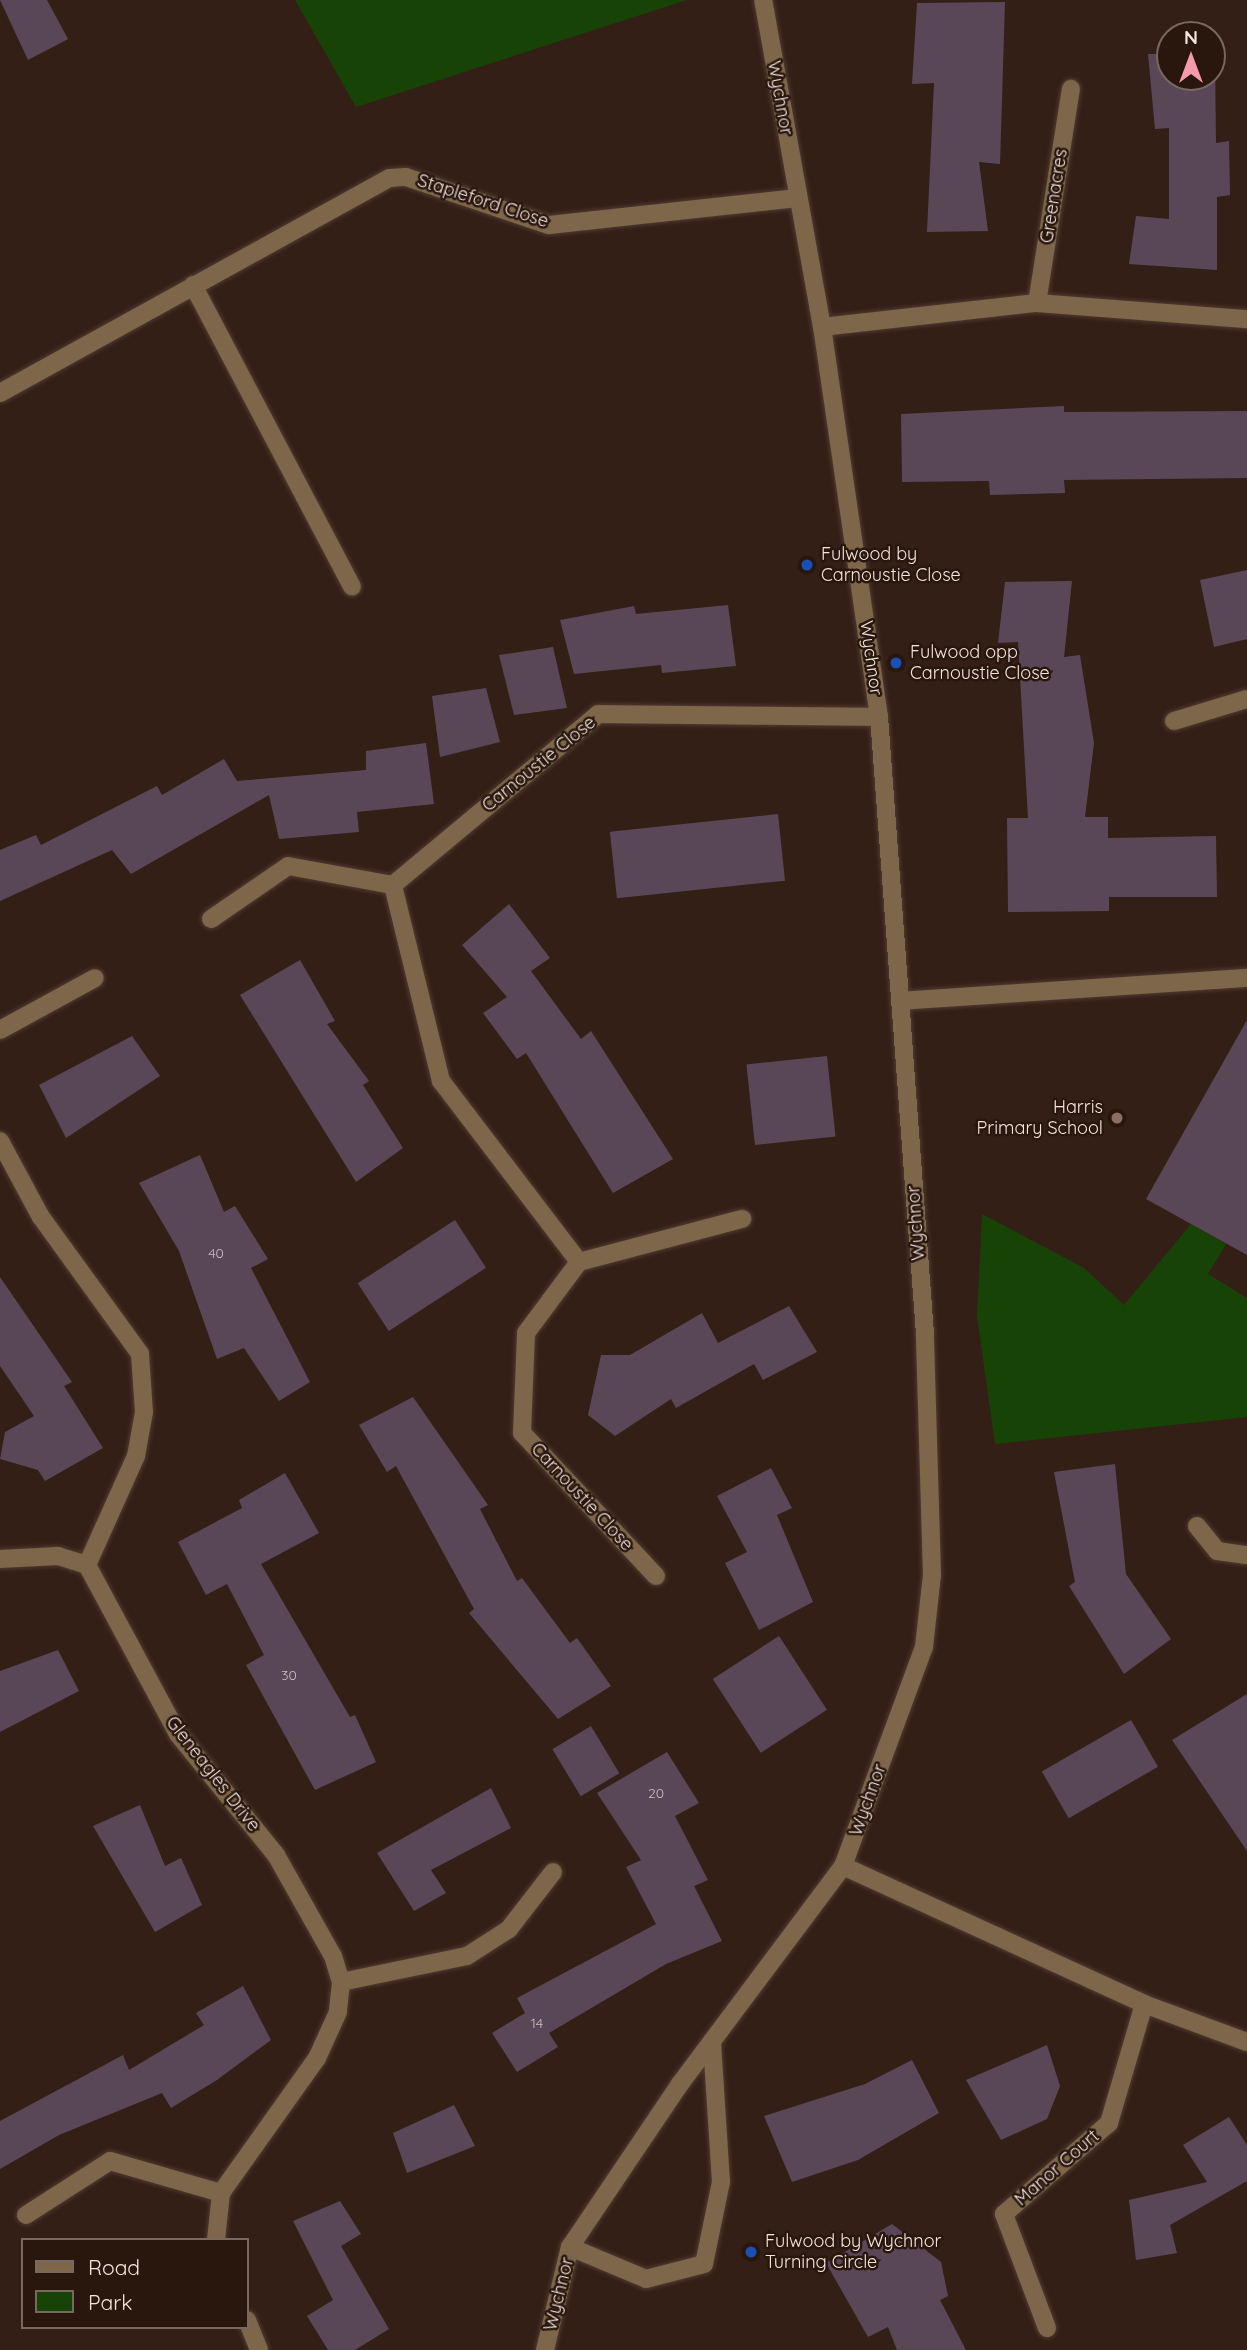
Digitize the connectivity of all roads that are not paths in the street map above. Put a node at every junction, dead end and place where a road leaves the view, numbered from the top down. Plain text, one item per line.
1 (762, 0) edge
2 (1071, 89) dead end
3 (798, 198) junction
4 (193, 285) junction
5 (1037, 303) junction
6 (1247, 319) edge
7 (822, 327) junction
8 (0, 393) edge
9 (352, 587) dead end
10 (1247, 699) edge
11 (879, 717) junction
12 (1174, 721) dead end
13 (393, 885) junction
14 (212, 919) dead end
15 (95, 978) dead end
16 (1247, 978) edge
17 (900, 1000) junction
18 (0, 1030) edge
19 (0, 1140) edge
20 (741, 1219) dead end
21 (579, 1262) junction
22 (1197, 1526) dead end
23 (1247, 1556) edge
24 (0, 1559) edge
25 (87, 1565) junction
26 (656, 1576) dead end
27 (843, 1866) junction
28 (553, 1872) dead end
29 (341, 1982) junction
30 (1144, 2004) junction
31 (712, 2041) junction
32 (1247, 2042) edge
33 (221, 2193) junction
34 (26, 2215) dead end
35 (216, 2238) edge
36 (570, 2247) junction
37 (248, 2322) edge
38 (1047, 2328) dead end
39 (259, 2350) edge
40 (545, 2350) edge

1 - 3 street, Wychnor
2 - 5 street, Greenacres
3 - 4 street, Stapleford Close
3 - 7 street, Wychnor
4 - 8 street, Stapleford Close
4 - 9 street
5 - 6 street
5 - 7 street
7 - 11 street, Wychnor
10 - 12 street
11 - 13 street, Carnoustie Close
11 - 17 street, Wychnor
13 - 14 street
13 - 21 street
15 - 18 street
16 - 17 street
17 - 27 street, Wychnor
19 - 25 street
20 - 21 street
21 - 26 street, Carnoustie Close
22 - 23 street
24 - 25 street
25 - 29 street, Gleneagles Drive
27 - 30 street
27 - 31 street, Wychnor
28 - 29 street
29 - 33 street, Gleneagles Drive
30 - 32 street
30 - 38 street, Manor Court
31 - 36 street, Wychnor
31 - 36 street
33 - 34 street
33 - 35 street, Gleneagles Drive
36 - 40 street, Wychnor
37 - 39 street

